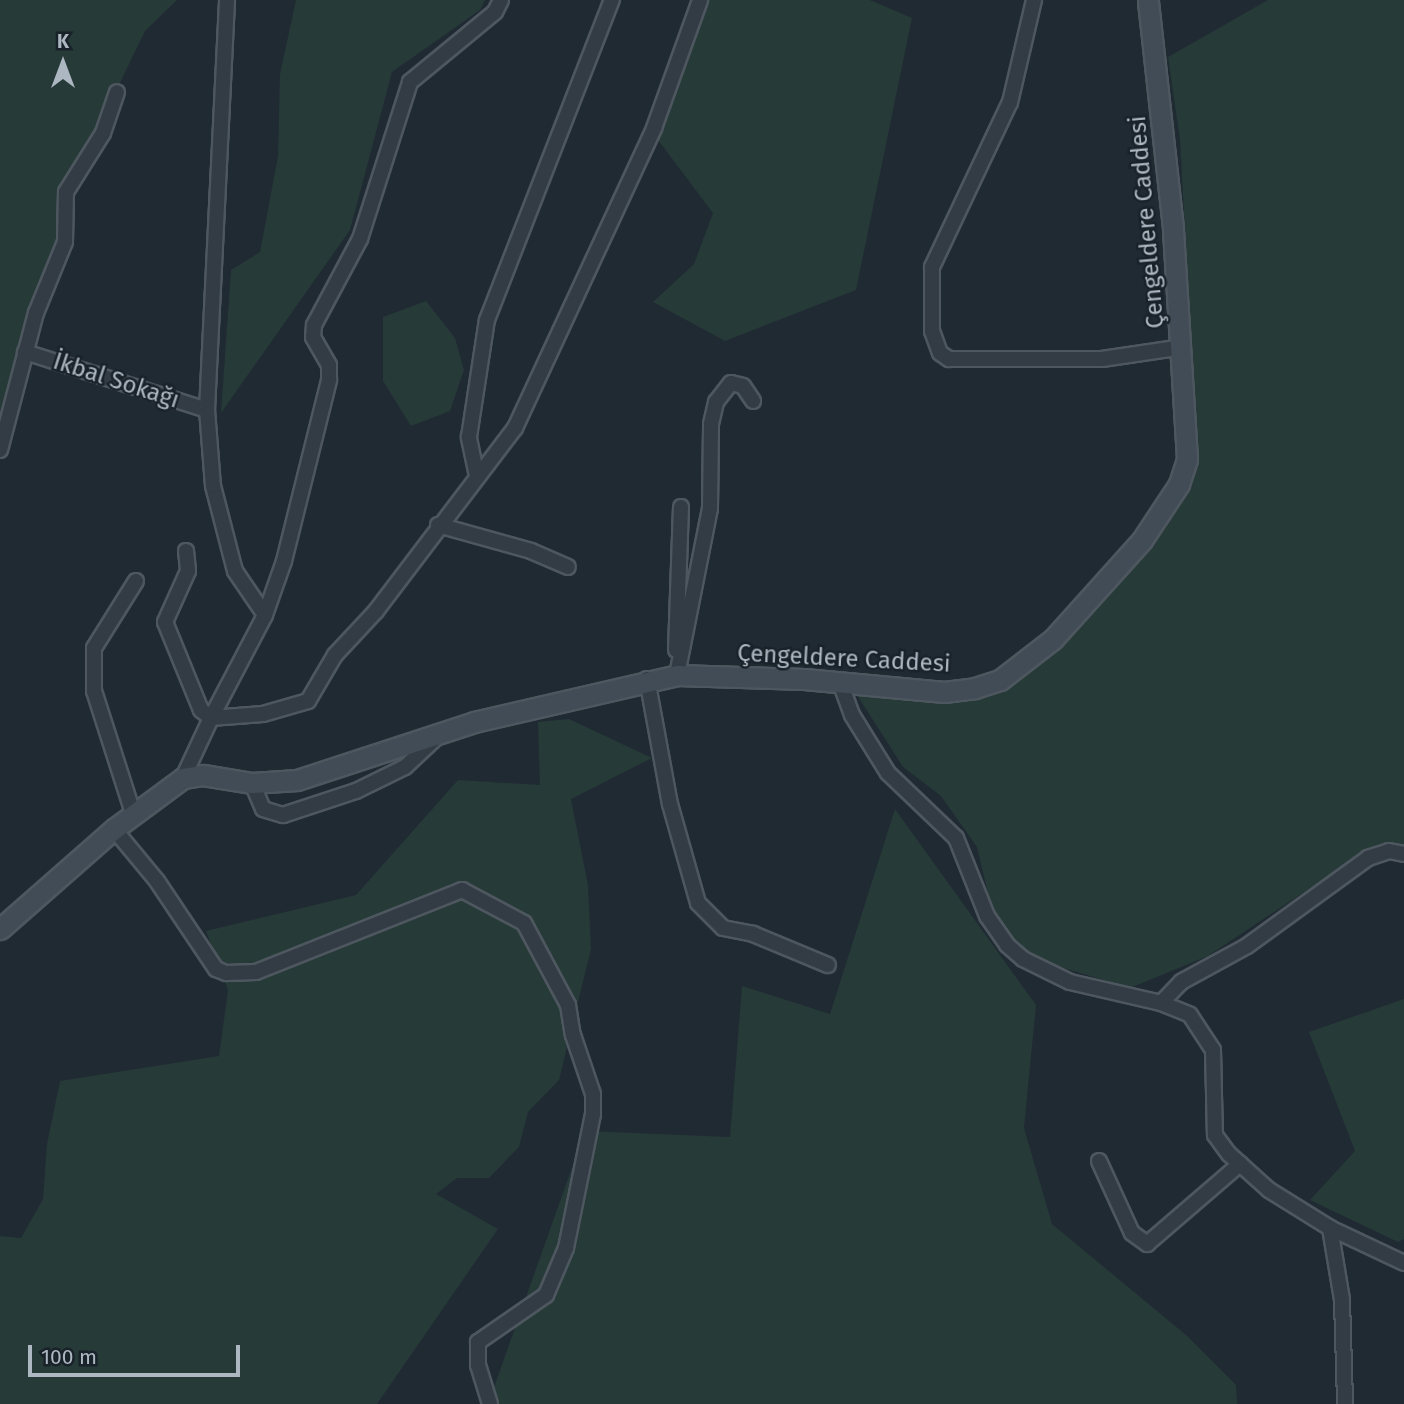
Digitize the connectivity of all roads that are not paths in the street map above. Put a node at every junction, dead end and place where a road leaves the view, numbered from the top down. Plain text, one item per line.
1 (227, 0) edge
2 (500, 0) edge
3 (612, 0) edge
4 (700, 0) edge
5 (1034, 0) edge
6 (1148, 0) edge
7 (117, 92) dead end
8 (1183, 347) junction
9 (25, 352) junction
10 (753, 401) dead end
11 (207, 410) junction
12 (0, 450) edge
13 (477, 476) junction
14 (681, 507) dead end
15 (438, 525) junction
16 (186, 551) dead end
17 (568, 568) dead end
18 (136, 581) dead end
19 (265, 615) junction
20 (677, 675) junction
21 (647, 679) junction
22 (840, 682) junction
23 (211, 718) junction
24 (441, 733) junction
25 (183, 778) junction
26 (252, 783) junction
27 (133, 813) junction
28 (114, 829) junction
29 (1404, 854) edge
30 (0, 929) edge
31 (828, 965) dead end
32 (1161, 1003) junction
33 (1100, 1161) dead end
34 (1240, 1164) junction
35 (1331, 1228) junction
36 (1404, 1263) edge
37 (490, 1404) edge
38 (1345, 1404) edge

1 - 11 street
2 - 19 street
3 - 13 street
4 - 13 street
5 - 8 street
6 - 8 main road, Çengeldere Caddesi
7 - 9 street
8 - 22 main road, Çengeldere Caddesi
9 - 11 street, İkbal Sokağı
9 - 12 street
10 - 20 street
11 - 19 street
13 - 15 street
14 - 20 street
15 - 17 street
15 - 23 street
16 - 23 street
18 - 27 street
19 - 23 street
20 - 21 main road, Çengeldere Caddesi
20 - 22 main road, Çengeldere Caddesi
21 - 24 main road, Çengeldere Caddesi
21 - 31 street
22 - 32 street
23 - 25 street
24 - 26 main road, Çengeldere Caddesi
24 - 26 street
25 - 26 main road, Çengeldere Caddesi
25 - 27 main road
27 - 28 main road
28 - 30 main road
28 - 37 street
29 - 32 street
32 - 34 street
33 - 34 street
34 - 35 street
35 - 36 street
35 - 38 street

